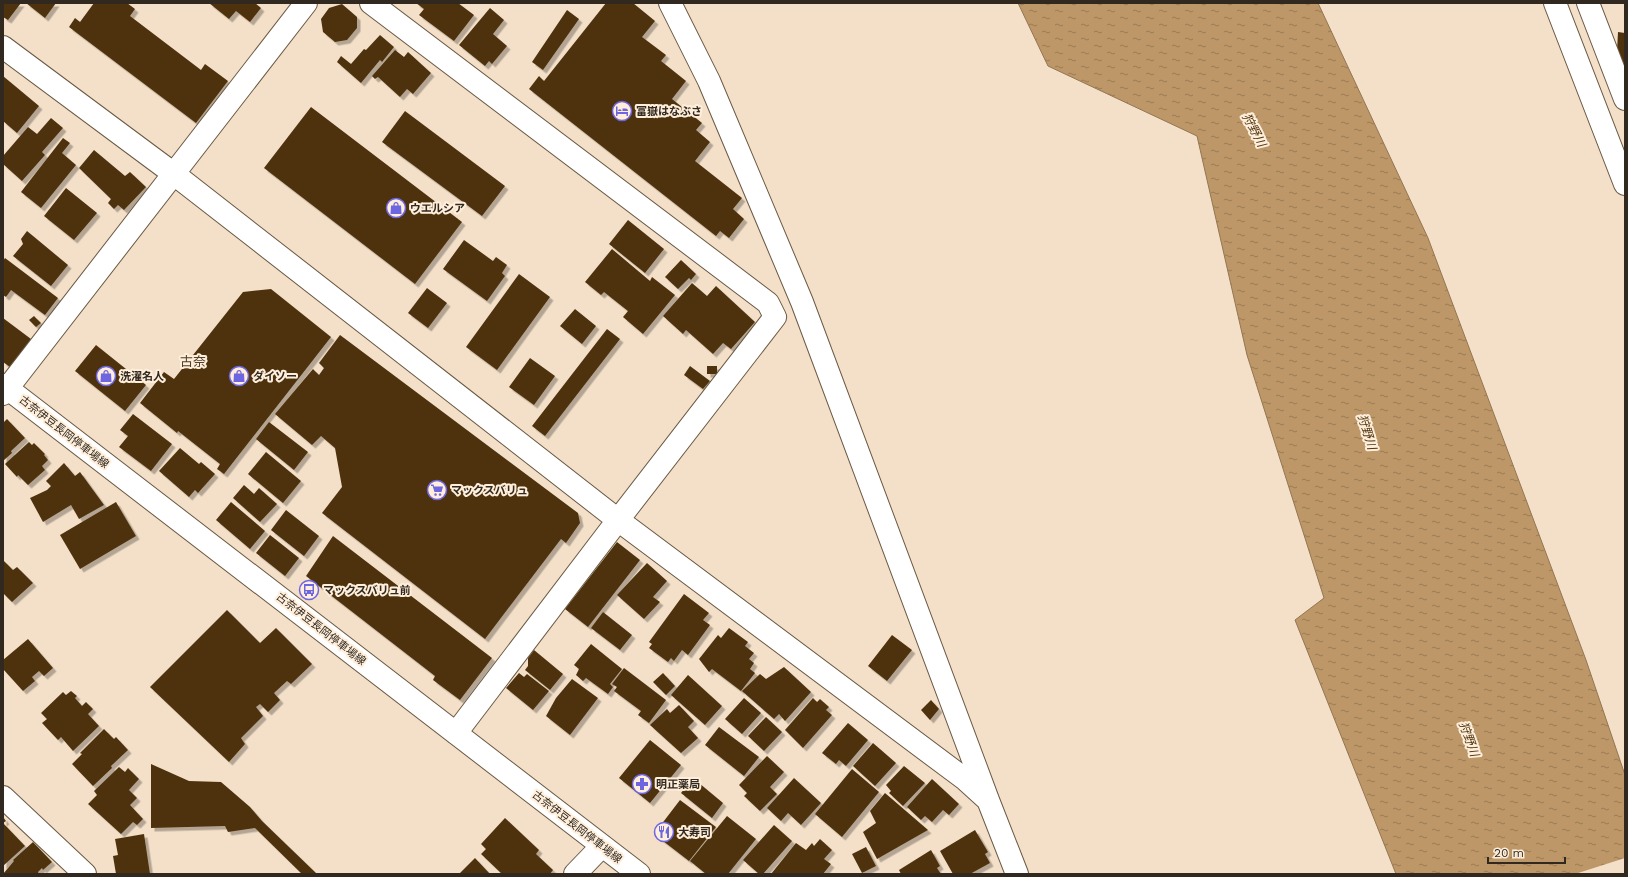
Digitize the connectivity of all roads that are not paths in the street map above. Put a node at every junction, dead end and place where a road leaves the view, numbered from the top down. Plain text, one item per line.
1 (306, 3) edge
2 (372, 3) edge
3 (670, 3) edge
4 (1555, 3) edge
5 (1588, 3) edge
6 (3, 48) edge
7 (1625, 99) edge
8 (174, 174) junction
9 (1625, 184) edge
10 (5, 389) edge
11 (618, 520) junction
12 (456, 733) junction
13 (3, 797) edge
14 (988, 800) junction
15 (602, 846) junction
16 (85, 874) edge
17 (575, 874) edge
18 (639, 874) edge
19 (1017, 874) edge

1 - 8 street
2 - 11 street
3 - 14 street
4 - 9 street
5 - 7 street
6 - 8 street
8 - 10 street
8 - 11 street
10 - 12 street, 古奈伊豆長岡停車場線
11 - 12 street
11 - 14 street
12 - 15 street, 古奈伊豆長岡停車場線
13 - 16 street
14 - 19 street
15 - 17 street
15 - 18 street, 古奈伊豆長岡停車場線

